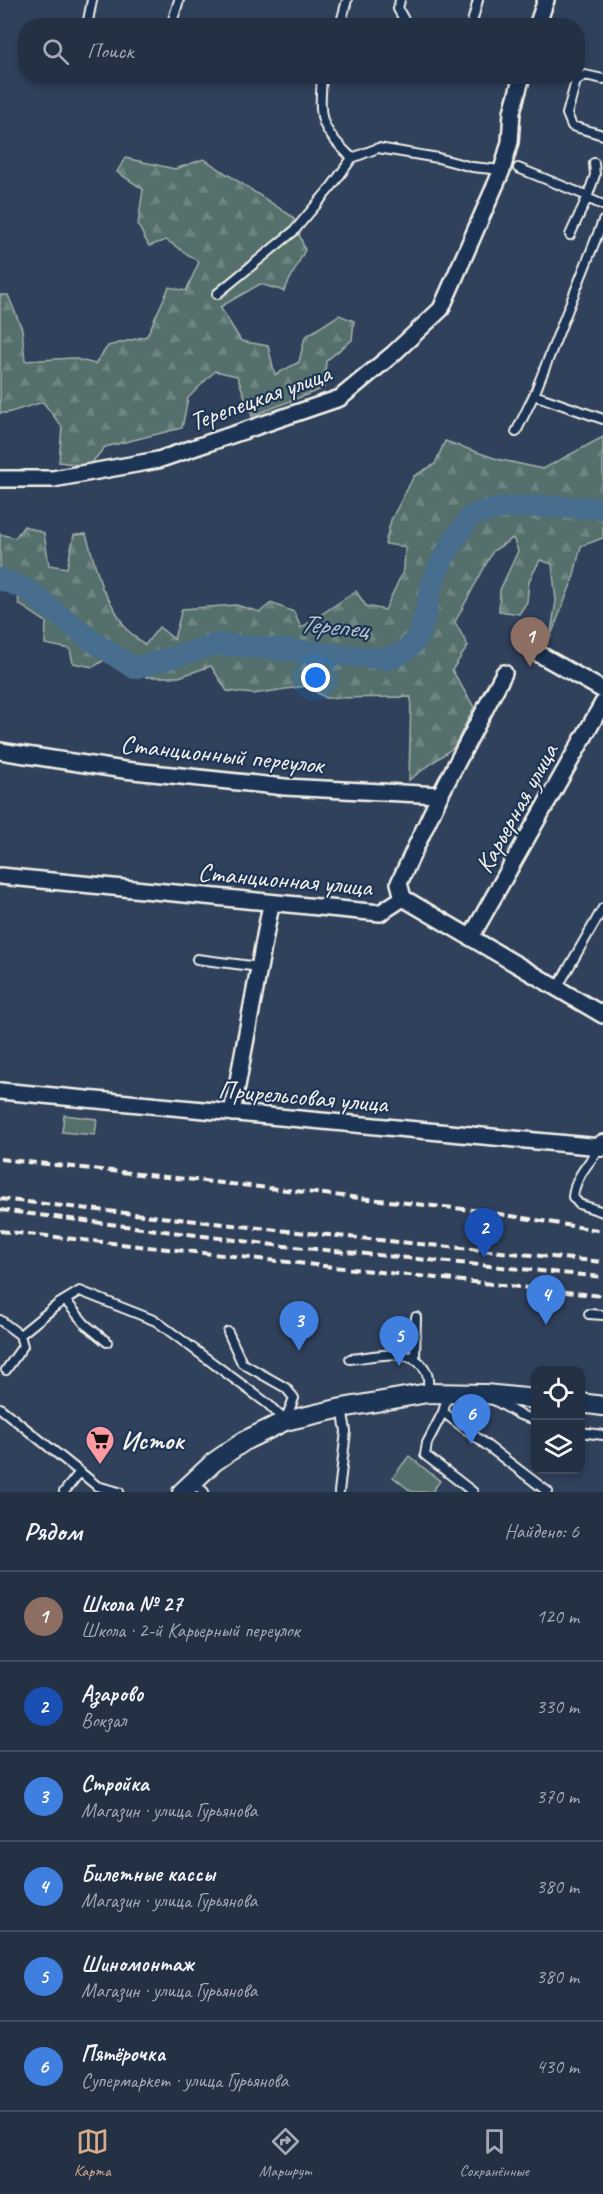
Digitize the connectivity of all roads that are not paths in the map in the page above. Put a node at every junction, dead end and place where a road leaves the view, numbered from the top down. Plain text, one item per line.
1 (92, 0) edge
2 (179, 0) edge
3 (347, 0) edge
4 (400, 0) edge
5 (478, 0) edge
6 (546, 0) edge
7 (89, 18) edge
8 (173, 18) edge
9 (342, 18) edge
10 (403, 18) edge
11 (473, 18) edge
12 (540, 18) edge
13 (585, 75) edge
14 (603, 80) edge
15 (322, 84) edge
16 (520, 84) edge
17 (575, 84) edge
18 (603, 135) edge
19 (352, 158) junction
20 (594, 163) dead end
21 (510, 169) junction
22 (587, 198) junction
23 (603, 204) edge
24 (603, 221) edge
25 (570, 235) dead end
26 (217, 294) dead end
27 (534, 395) junction
28 (603, 419) edge
29 (516, 432) dead end
30 (0, 478) edge
31 (539, 654) dead end
32 (504, 673) dead end
33 (603, 690) edge
34 (603, 704) edge
35 (0, 751) edge
36 (440, 795) junction
37 (0, 876) edge
38 (403, 898) junction
39 (271, 904) junction
40 (603, 908) edge
41 (471, 937) junction
42 (197, 959) dead end
43 (259, 967) junction
44 (557, 988) junction
45 (603, 1015) edge
46 (0, 1091) edge
47 (232, 1113) junction
48 (602, 1147) edge
49 (603, 1212) edge
50 (65, 1300) junction
51 (589, 1314) dead end
52 (603, 1315) edge
53 (416, 1317) dead end
54 (0, 1320) edge
55 (228, 1332) dead end
56 (20, 1335) junction
57 (107, 1342) dead end
58 (350, 1359) dead end
59 (415, 1359) junction
60 (6, 1370) dead end
61 (448, 1392) junction
62 (428, 1393) junction
63 (485, 1394) junction
64 (531, 1399) edge
65 (585, 1404) edge
66 (603, 1406) edge
67 (0, 1408) edge
68 (342, 1408) junction
69 (443, 1412) junction
70 (531, 1419) edge
71 (285, 1421) junction
72 (585, 1432) edge
73 (603, 1434) edge
74 (80, 1472) junction
75 (193, 1488) edge
76 (64, 1492) edge
77 (119, 1492) edge
78 (339, 1492) edge
79 (473, 1492) edge
80 (548, 1492) edge

1 - 7 lane
2 - 8 lane
3 - 9 lane
4 - 10 lane
5 - 11 lane
6 - 12 street
13 - 14 lane
15 - 19 lane
16 - 21 street, Терепецкая улица
17 - 18 lane
19 - 21 lane
19 - 26 lane
20 - 22 lane
21 - 22 lane
21 - 30 street, Терепецкая улица
22 - 23 lane
22 - 25 lane
24 - 27 lane
27 - 28 lane
27 - 29 lane
31 - 33 street
32 - 36 street
34 - 41 street, Карьерная улица
35 - 36 street, Станционный переулок
36 - 38 street
37 - 39 street, Станционная улица
38 - 39 street, Станционная улица
38 - 41 street, Станционная улица
39 - 43 street
40 - 44 lane
41 - 44 street, Станционная улица
42 - 43 lane
43 - 47 street
44 - 45 street, Станционная улица
46 - 47 street, Прирельсовая улица
47 - 48 street, Прирельсовая улица
48 - 49 lane
50 - 56 lane
50 - 57 lane
50 - 71 lane
51 - 52 lane
53 - 59 lane
54 - 56 lane
55 - 71 lane
56 - 60 lane
58 - 59 lane
59 - 62 lane
61 - 62 street
61 - 63 street
61 - 69 lane
62 - 68 street
63 - 64 street
63 - 70 lane
65 - 66 street
67 - 74 lane
68 - 71 street
68 - 78 lane
69 - 79 lane
69 - 80 lane
71 - 75 street
72 - 73 lane
74 - 76 lane
74 - 77 lane

